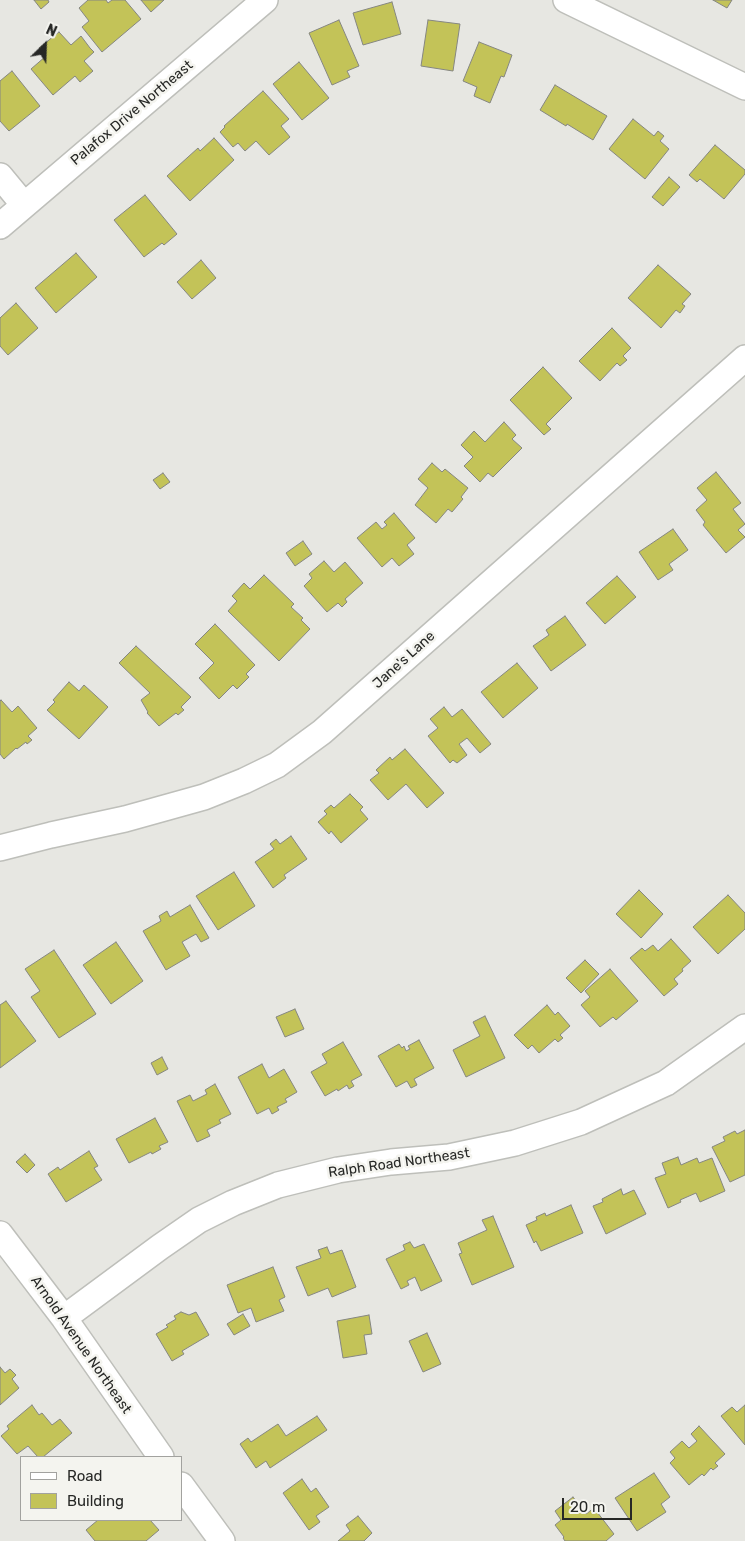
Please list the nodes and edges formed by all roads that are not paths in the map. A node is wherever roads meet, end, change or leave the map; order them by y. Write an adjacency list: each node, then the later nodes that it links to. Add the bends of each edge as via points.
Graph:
1 (265, 0): 5 (street, Palafox Drive Northeast)
2 (566, 0): 3 (street)
3 (745, 86)
4 (0, 176): 5 (street)
5 (24, 205): 6 (street, Palafox Drive Northeast)
6 (0, 226)
7 (745, 358): 8 (street, Jane's Lane, via 322,732 277,765 204,797)
8 (0, 848)
9 (745, 1027): 11 (street, Ralph Road Northeast, via 666,1083 581,1122 515,1143 449,1157 338,1170 278,1185 233,1203 199,1220)
10 (0, 1234): 11 (street, Arnold Avenue Northeast)
11 (64, 1318): 12 (street, Arnold Avenue Northeast)
12 (160, 1456)
13 (182, 1486): 14 (street)
14 (222, 1541)

